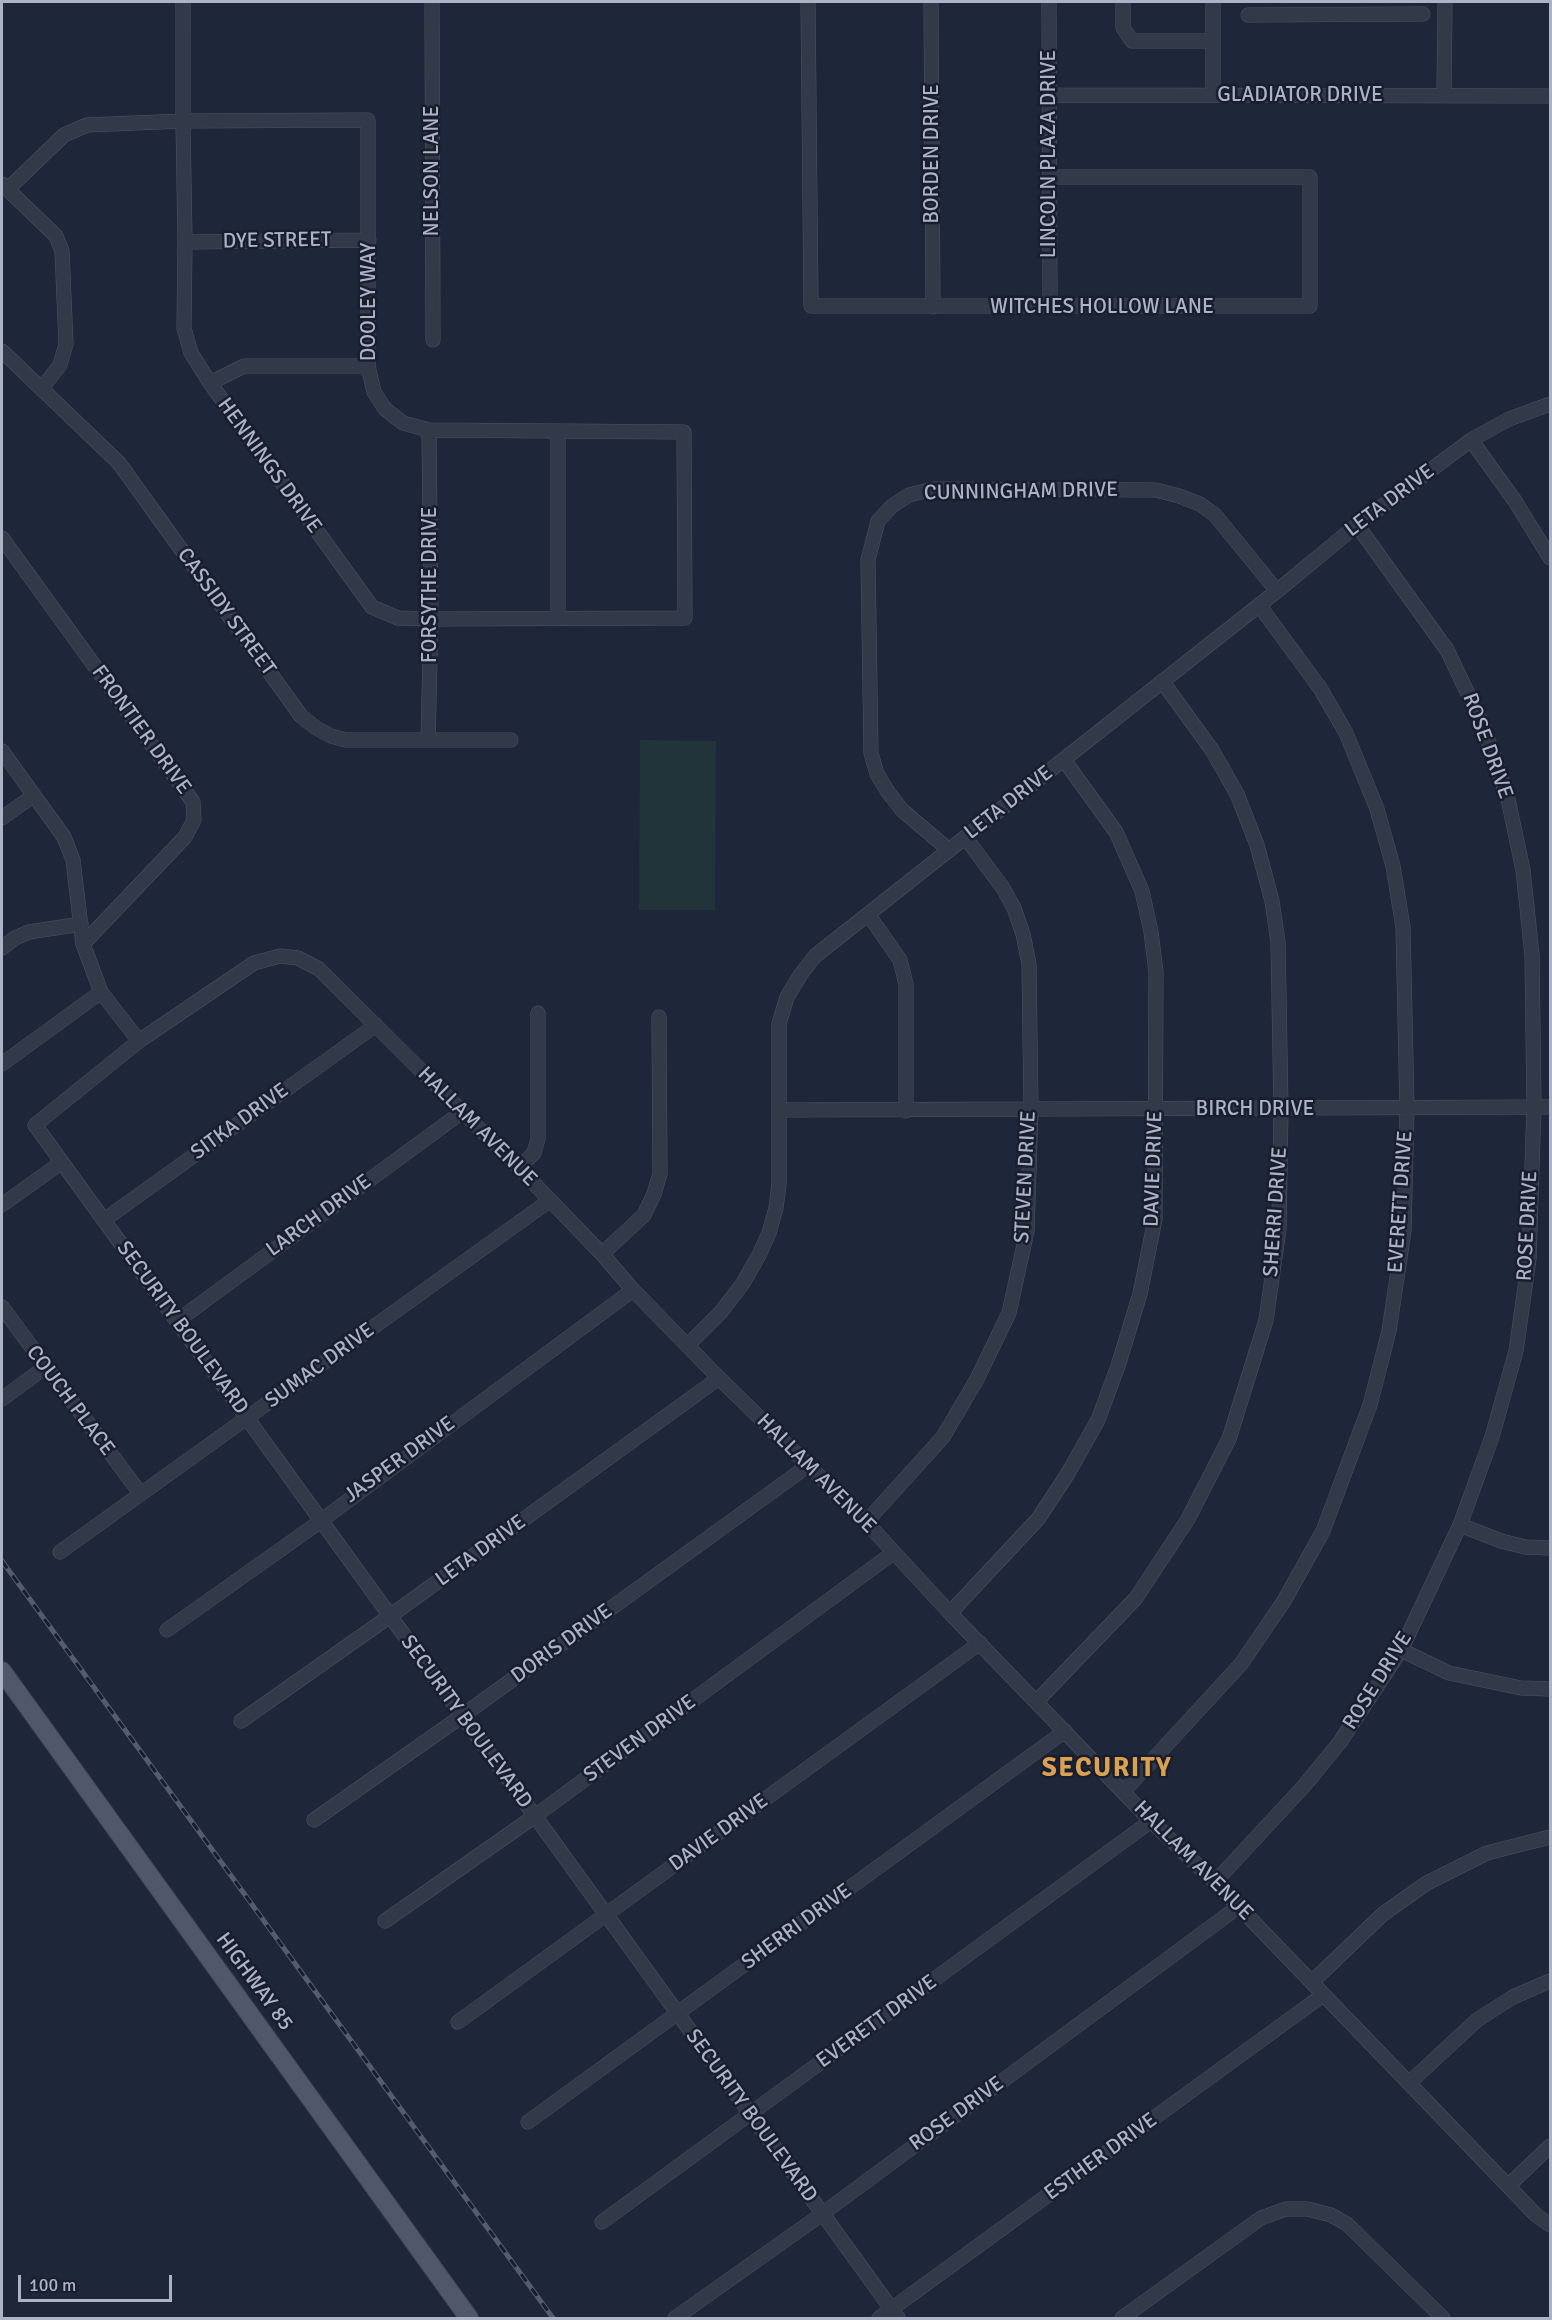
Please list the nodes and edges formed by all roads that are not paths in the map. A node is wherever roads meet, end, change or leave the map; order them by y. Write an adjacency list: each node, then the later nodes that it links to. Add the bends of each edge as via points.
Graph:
1 (183, 2): 17 (street, HENNINGS DRIVE)
2 (432, 2): 24 (street, NELSON LANE)
3 (808, 2): 22 (street, WITCHES HOLLOW LANE, via 811,306)
4 (931, 2): 22 (street, BORDEN DRIVE)
5 (1049, 2): 13 (street, LINCOLN PLAZA DRIVE)
6 (1123, 2): 12 (street, via 1123,28 1132,41)
7 (1213, 2): 12 (street)
8 (1445, 2): 15 (street)
9 (1339, 8): 10 (street); 11 (street)
10 (1423, 14)
11 (1248, 15)
12 (1212, 41): 14 (street)
13 (1049, 95): 14 (street, GLADIATOR DRIVE); 18 (street, LINCOLN PLAZA DRIVE)
14 (1213, 95): 15 (street, GLADIATOR DRIVE)
15 (1444, 95): 16 (street, GLADIATOR DRIVE)
16 (1551, 96)
17 (183, 121): 19 (street, DOOLEY WAY, via 87,125 64,135); 20 (street, DOOLEY WAY, via 368,120); 21 (street, HENNINGS DRIVE)
18 (1050, 177): 23 (street, LINCOLN PLAZA DRIVE); 23 (street, WITCHES HOLLOW LANE, via 1310,177 1310,306)
19 (5, 186): 28 (street, via 56,236 62,251 66,344 60,365)
20 (369, 240): 21 (street, DYE STREET); 26 (street, DOOLEY WAY)
21 (185, 242): 27 (street, HENNINGS DRIVE, via 184,328 191,353)
22 (933, 307): 23 (street, WITCHES HOLLOW LANE)
23 (1050, 307)
24 (433, 340)
25 (2, 351): 28 (street, CASSIDY STREET)
26 (368, 366): 27 (street, via 244,366); 30 (street, DOOLEY WAY, via 374,392 385,409 403,423)
27 (210, 383): 40 (street, HENNINGS DRIVE, via 372,608 398,618)
28 (42, 388): 42 (street, CASSIDY STREET, via 119,463 301,716 316,728 346,740)
29 (1551, 404): 32 (street, LETA DRIVE, via 1509,419)
30 (429, 430): 31 (street, DOOLEY WAY); 40 (street, FORSYTHE DRIVE)
31 (558, 432): 38 (street); 39 (street, DOOLEY WAY, via 684,432)
32 (1471, 440): 33 (street, LETA DRIVE); 35 (street)
33 (1357, 525): 36 (street, LETA DRIVE); 61 (street, ROSE DRIVE, via 1447,650 1483,724 1508,799 1523,870 1532,955)
34 (2, 538): 52 (street, FRONTIER DRIVE, via 193,802 195,820 185,837)
35 (1551, 558)
36 (1277, 591): 37 (street, LETA DRIVE); 49 (street, CUNNINGHAM DRIVE, via 1215,515 1200,504 1155,490 933,489 909,495 892,506 878,521 868,560 872,753 877,774 902,810)
37 (1259, 605): 41 (street, LETA DRIVE); 60 (street, EVERETT DRIVE, via 1320,688 1341,724 1377,809 1393,866 1403,927)
38 (558, 618): 39 (street, HENNINGS DRIVE); 40 (street, HENNINGS DRIVE)
39 (685, 618)
40 (431, 619): 42 (street, FORSYTHE DRIVE)
41 (1162, 681): 45 (street, LETA DRIVE); 65 (street, SHERRI DRIVE, via 1212,750 1237,794 1257,846 1278,942)
42 (428, 739): 43 (street, CASSIDY STREET)
43 (511, 740)
44 (2, 751): 46 (street)
45 (1064, 760): 48 (street, LETA DRIVE); 64 (street, DAVIE DRIVE, via 1116,832 1142,891 1156,972)
46 (33, 796): 47 (street); 51 (street, via 64,837 74,860)
47 (2, 818)
48 (965, 837): 49 (street, LETA DRIVE); 63 (street, STEVEN DRIVE, via 1003,888 1023,934 1029,964)
49 (949, 850): 50 (street, LETA DRIVE)
50 (868, 914): 66 (street, LETA DRIVE, via 815,956 787,997 779,1024); 67 (street, via 900,960 906,984)
51 (81, 924): 52 (street); 53 (street, via 29,932)
52 (83, 944): 54 (street)
53 (2, 948)
54 (101, 992): 58 (street); 59 (street)
55 (538, 1013): 71 (street, via 538,1139 534,1153)
56 (659, 1017): 75 (street, via 660,1174 644,1215)
57 (376, 1025): 58 (street, HALLAM AVENUE, via 319,969 298,958 280,956 254,963); 68 (street, HALLAM AVENUE); 74 (street, SITKA DRIVE)
58 (139, 1041): 69 (street, HALLAM AVENUE)
59 (2, 1064)
60 (1407, 1107): 61 (street, BIRCH DRIVE); 65 (street, BIRCH DRIVE); 103 (street, EVERETT DRIVE, via 1404,1231 1389,1331 1370,1405 1323,1531 1284,1601 1241,1664)
61 (1534, 1107): 62 (street, BIRCH DRIVE); 88 (street, ROSE DRIVE, via 1529,1259 1516,1351 1492,1437)
62 (1551, 1107)
63 (1031, 1109): 64 (street, BIRCH DRIVE); 67 (street, BIRCH DRIVE); 87 (street, STEVEN DRIVE, via 1027,1231 1009,1313 978,1379 943,1437)
64 (1156, 1109): 65 (street, BIRCH DRIVE); 92 (street, DAVIE DRIVE, via 1155,1219 1140,1294 1098,1420 1038,1519)
65 (1281, 1109): 99 (street, SHERRI DRIVE, via 1279,1229 1266,1320 1228,1439 1188,1519 1136,1598)
66 (780, 1110): 67 (street, BIRCH DRIVE); 79 (street, LETA DRIVE, via 779,1184 769,1233 742,1283 721,1312)
67 (906, 1111)
68 (462, 1112): 71 (street, HALLAM AVENUE); 78 (street, LARCH DRIVE)
69 (35, 1125): 70 (street, SECURITY BOULEVARD)
70 (62, 1162): 73 (street); 74 (street, SECURITY BOULEVARD)
71 (519, 1168): 72 (street, HALLAM AVENUE)
72 (549, 1201): 75 (street, HALLAM AVENUE); 83 (street, SUMAC DRIVE)
73 (2, 1205)
74 (104, 1220): 78 (street, SECURITY BOULEVARD)
75 (602, 1254): 76 (street, HALLAM AVENUE)
76 (633, 1290): 79 (street, HALLAM AVENUE); 86 (street, JASPER DRIVE)
77 (2, 1307): 80 (street, COUCH PLACE)
78 (177, 1321): 83 (street, SECURITY BOULEVARD)
79 (688, 1345): 81 (street, HALLAM AVENUE)
80 (44, 1368): 82 (street); 85 (street, COUCH PLACE)
81 (719, 1378): 84 (street, HALLAM AVENUE); 93 (street, LETA DRIVE)
82 (2, 1399)
83 (247, 1419): 85 (street, SUMAC DRIVE); 86 (street, SECURITY BOULEVARD)
84 (809, 1465): 87 (street, HALLAM AVENUE); 100 (street, DORIS DRIVE)
85 (140, 1493): 90 (street, SUMAC DRIVE)
86 (320, 1519): 93 (street, SECURITY BOULEVARD); 94 (street, JASPER DRIVE)
87 (866, 1521): 91 (street, HALLAM AVENUE)
88 (1461, 1525): 89 (street, via 1501,1541); 96 (street, ROSE DRIVE)
89 (1551, 1548)
90 (60, 1552)
91 (893, 1552): 92 (street, HALLAM AVENUE); 104 (street, STEVEN DRIVE)
92 (950, 1613): 95 (street, HALLAM AVENUE)
93 (390, 1616): 100 (street, SECURITY BOULEVARD); 101 (street, LETA DRIVE)
94 (167, 1630)
95 (980, 1643): 99 (street, HALLAM AVENUE); 110 (street, DAVIE DRIVE)
96 (1401, 1650): 98 (street, via 1449,1673 1521,1688); 108 (street, ROSE DRIVE, via 1340,1742)
97 (2, 1671): 126 (main road, HIGHWAY 85)
98 (1551, 1689)
99 (1037, 1701): 102 (street, HALLAM AVENUE)
100 (462, 1716): 104 (street, SECURITY BOULEVARD); 105 (street, DORIS DRIVE)
101 (241, 1721)
102 (1065, 1731): 103 (street, HALLAM AVENUE); 115 (street, SHERRI DRIVE)
103 (1124, 1791): 106 (street, HALLAM AVENUE)
104 (535, 1816): 110 (street, SECURITY BOULEVARD); 111 (street, STEVEN DRIVE)
105 (314, 1820)
106 (1151, 1821): 108 (street, HALLAM AVENUE); 118 (street, EVERETT DRIVE)
107 (1551, 1837): 113 (street, via 1487,1853 1426,1883 1383,1914)
108 (1215, 1882): 109 (street, HALLAM AVENUE)
109 (1238, 1907): 113 (street, HALLAM AVENUE); 122 (street, ROSE DRIVE)
110 (606, 1915): 115 (street, SECURITY BOULEVARD); 116 (street, DAVIE DRIVE)
111 (385, 1922)
112 (1551, 1981): 117 (street, via 1513,1997 1477,2020)
113 (1312, 1982): 114 (street, HALLAM AVENUE)
114 (1323, 1995): 117 (street, HALLAM AVENUE); 125 (street, ESTHER DRIVE)
115 (678, 2014): 118 (street, SECURITY BOULEVARD); 119 (street, SHERRI DRIVE)
116 (458, 2022)
117 (1409, 2083): 121 (street, HALLAM AVENUE)
118 (750, 2114): 122 (street, SECURITY BOULEVARD); 123 (street, EVERETT DRIVE)
119 (528, 2122)
120 (1551, 2146): 121 (street)
121 (1508, 2186): 124 (street, HALLAM AVENUE)
122 (822, 2214): 125 (street, SECURITY BOULEVARD); 127 (street, ROSE DRIVE)
123 (603, 2222)
124 (1551, 2225)
125 (894, 2314): 128 (street, ESTHER DRIVE)
126 (469, 2319)
127 (675, 2319)
128 (879, 2319)
129 (1122, 2319): 130 (street, via 1261,2218 1286,2209 1308,2209 1347,2224)
130 (1443, 2319)

